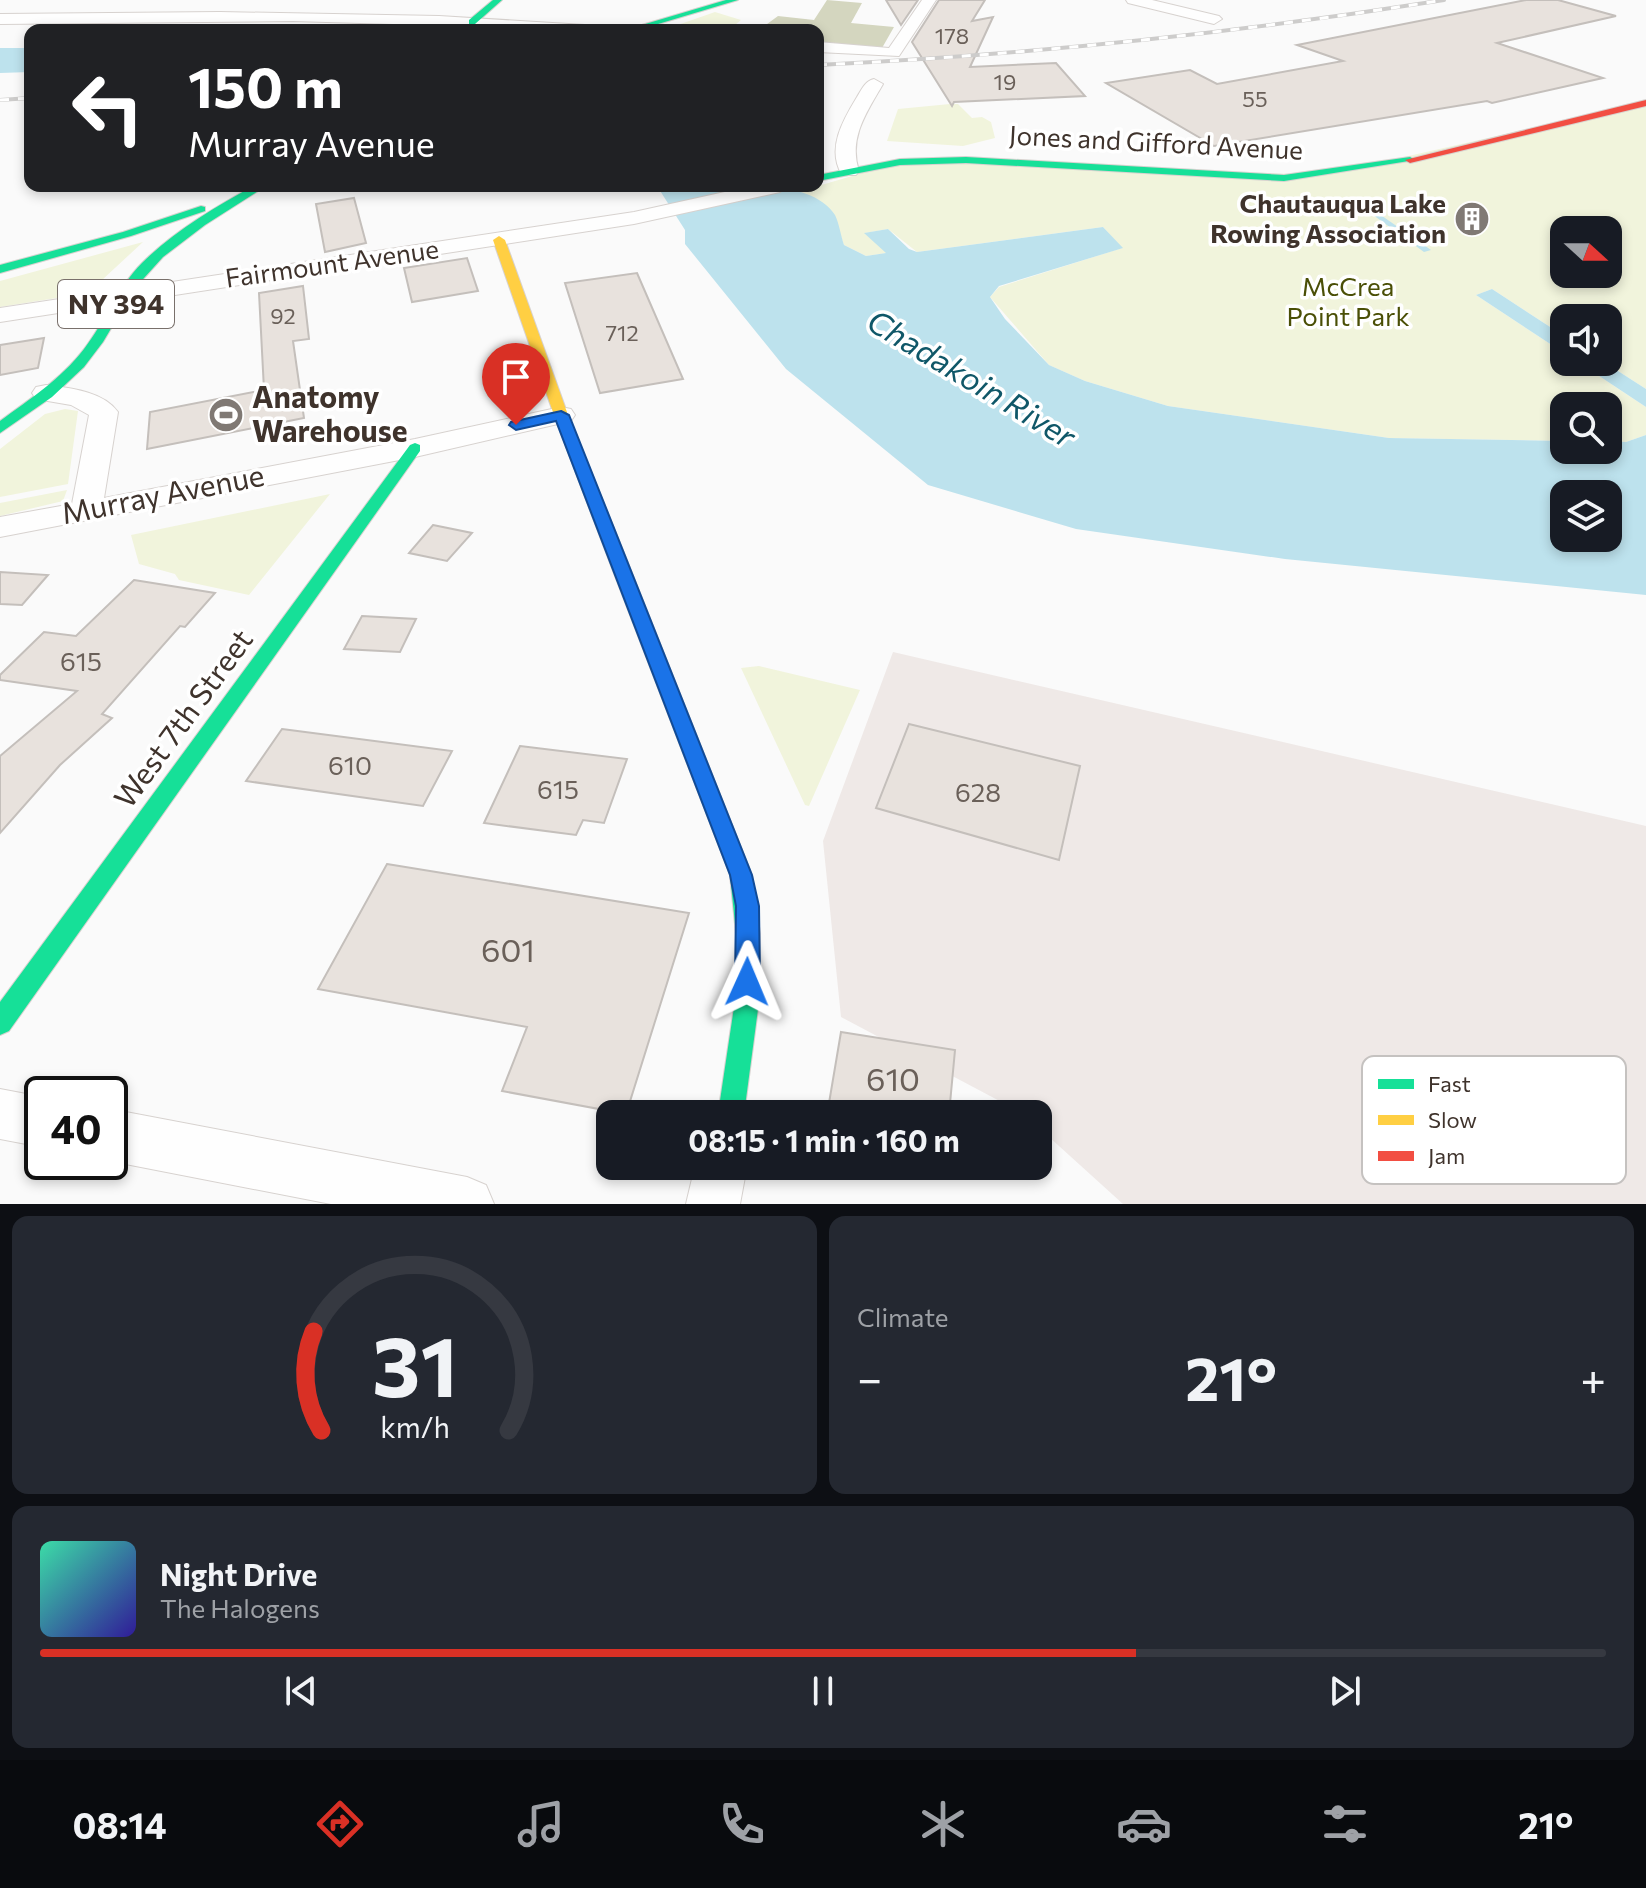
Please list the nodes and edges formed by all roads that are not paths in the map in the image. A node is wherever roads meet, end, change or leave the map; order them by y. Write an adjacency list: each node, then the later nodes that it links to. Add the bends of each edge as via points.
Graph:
1 (498, 0): 8 (street)
2 (734, 0): 10 (street)
3 (1133, 0): 7 (street)
4 (909, 1): 5 (street)
5 (928, 1): 11 (street, via 893,53)
6 (0, 19): 8 (street)
7 (1214, 19)
8 (472, 22): 9 (street)
9 (500, 24)
10 (650, 24)
11 (824, 47)
12 (874, 84): 14 (street, via 845,142)
13 (1646, 103): 14 (street, Jones and Gifford Avenue, via 1428,156 1325,175 1284,178 966,160 900,162)
14 (849, 171): 15 (street)
15 (824, 177)
16 (245, 192): 19 (street, NY 394)
17 (249, 192): 23 (street, NY 394, via 188,231)
18 (753, 192): 20 (street, Fairmount Avenue)
19 (143, 228): 21 (street, NY 394); 22 (street, via 124,241)
20 (499, 240): 23 (street, Fairmount Avenue); 26 (street)
21 (0, 269)
22 (0, 277)
23 (120, 296): 24 (street, Fairmount Avenue); 25 (street, NY 394, via 90,351)
24 (0, 315)
25 (46, 393): 27 (street, NY 394); 29 (street, via 78,398 104,412)
26 (561, 415): 28 (street, Murray Avenue); 32 (street, via 741,875 748,960)
27 (0, 428)
28 (415, 448): 29 (street, Murray Avenue); 31 (street, West 7th Street)
29 (87, 508): 30 (street, Murray Avenue)
30 (0, 527)
31 (0, 1023)
32 (733, 1100)
33 (0, 1114): 34 (street)
34 (24, 1119)
35 (128, 1138): 37 (street)
36 (718, 1180): 38 (street)
37 (467, 1204)
38 (713, 1204)

